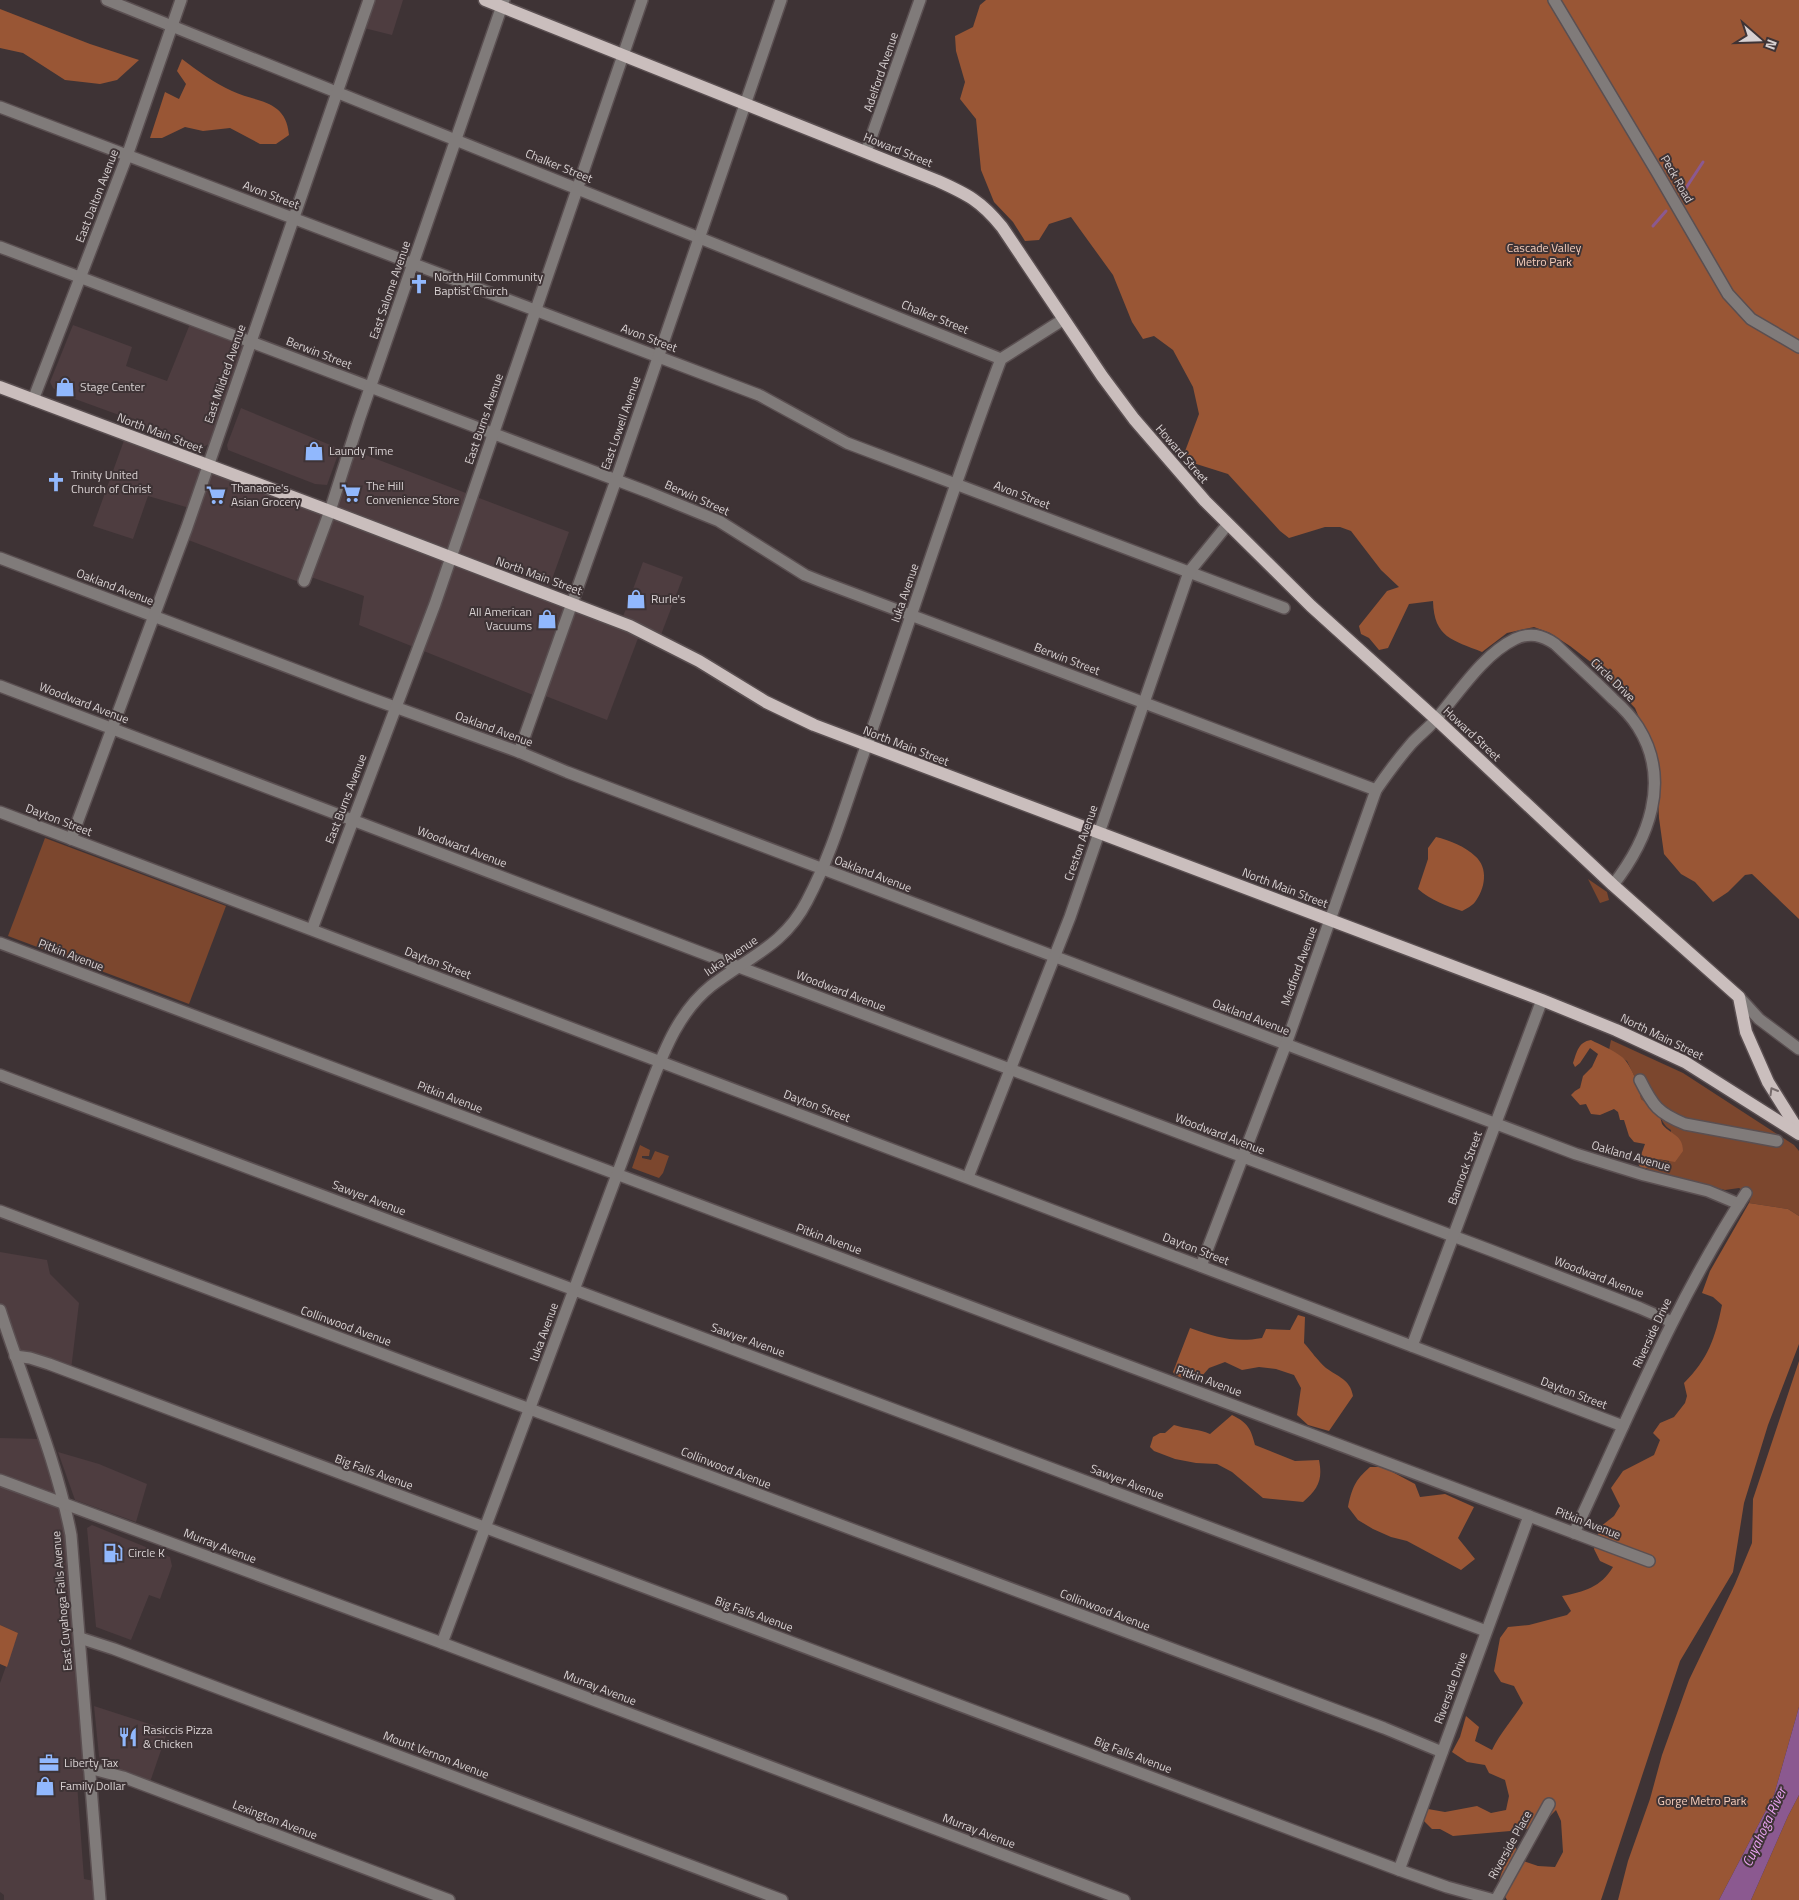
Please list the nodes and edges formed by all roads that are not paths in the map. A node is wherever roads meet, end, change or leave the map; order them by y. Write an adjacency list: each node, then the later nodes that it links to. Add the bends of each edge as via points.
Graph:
1 (108, 0): 10 (street, Chalker Street)
2 (181, 0): 10 (street, East Dalton Avenue)
3 (369, 0): 12 (street, East Mildred Avenue)
4 (485, 0): 9 (main road, Howard Street)
5 (642, 0): 11 (street, East Burns Avenue)
6 (781, 0): 13 (street, East Lowell Avenue)
7 (920, 0): 16 (street, Adelford Avenue)
8 (1554, 0): 27 (street, Peck Road, via 1728,294 1751,319)
9 (503, 3): 11 (main road, Howard Street); 15 (street, East Salome Avenue)
10 (173, 25): 12 (street, Chalker Street); 17 (street, East Dalton Avenue)
11 (624, 55): 13 (main road, Howard Street); 18 (street, East Burns Avenue)
12 (336, 93): 15 (street, Chalker Street); 19 (street, East Mildred Avenue)
13 (746, 103): 16 (main road, Howard Street); 20 (street, East Lowell Avenue)
14 (0, 107): 17 (street, Avon Street)
15 (457, 141): 18 (street, Chalker Street); 22 (street, East Salome Avenue)
16 (866, 152): 25 (main road, Howard Street, via 966,193 985,207)
17 (127, 156): 19 (street, Avon Street); 23 (street, East Dalton Avenue)
18 (578, 188): 20 (street, Chalker Street); 24 (street, East Burns Avenue)
19 (293, 219): 22 (street, Avon Street); 26 (street, East Mildred Avenue)
20 (700, 236): 28 (street, East Lowell Avenue); 29 (street, Chalker Street)
21 (0, 247): 23 (street, Berwin Street)
22 (414, 264): 24 (street, Avon Street); 31 (street, East Salome Avenue)
23 (81, 278): 26 (street, Berwin Street); 32 (street, East Dalton Avenue)
24 (536, 310): 28 (street, Avon Street); 33 (street, East Burns Avenue)
25 (1064, 319): 29 (street); 38 (main road, Howard Street, via 1134,419)
26 (250, 342): 31 (street, Berwin Street); 34 (street, East Mildred Avenue)
27 (1799, 347)
28 (658, 356): 35 (street, East Lowell Avenue); 36 (street, Avon Street, via 759,395 847,443)
29 (1001, 359): 36 (street, Iuka Avenue)
30 (0, 387): 32 (main road, North Main Street)
31 (371, 388): 33 (street, Berwin Street); 37 (street, East Salome Avenue)
32 (34, 400): 34 (main road, North Main Street)
33 (493, 434): 35 (street, Berwin Street); 39 (street, East Burns Avenue)
34 (207, 466): 37 (main road, North Main Street); 46 (street, East Mildred Avenue)
35 (616, 480): 43 (street, East Lowell Avenue); 45 (street, Berwin Street, via 719,521 805,575)
36 (957, 484): 41 (street, Avon Street); 45 (street, Iuka Avenue)
37 (330, 510): 39 (main road, North Main Street); 42 (street, East Salome Avenue)
38 (1228, 524): 41 (street, Creston Avenue); 50 (main road, Howard Street, via 1311,606)
39 (450, 557): 43 (main road, North Main Street); 49 (street, East Burns Avenue)
40 (0, 558): 46 (street, Oakland Avenue)
41 (1189, 572): 44 (street, Avon Street); 48 (street, Creston Avenue)
42 (304, 581)
43 (573, 603): 52 (main road, North Main Street, via 652,636 793,716); 53 (street, East Lowell Avenue)
44 (1284, 608)
45 (912, 615): 48 (street, Berwin Street); 52 (street, Iuka Avenue)
46 (155, 617): 49 (street, Oakland Avenue); 51 (street, East Mildred Avenue)
47 (0, 686): 51 (street, Woodward Avenue)
48 (1143, 703): 54 (street, Berwin Street); 57 (street, Creston Avenue)
49 (396, 707): 53 (street, Oakland Avenue); 56 (street, East Burns Avenue)
50 (1436, 719): 54 (street, Medford Avenue, via 1396,761); 60 (main road, Howard Street); 60 (street, Circle Drive, via 1496,652 1525,636 1541,636 1550,640 1597,683 1638,727 1648,750 1654,777 1650,816 1640,845)
51 (112, 728): 56 (street, Woodward Avenue); 58 (street, East Mildred Avenue)
52 (866, 745): 57 (main road, North Main Street); 59 (street, Iuka Avenue)
53 (519, 752): 59 (street, Oakland Avenue)
54 (1376, 790): 61 (street, Medford Avenue)
55 (0, 812): 58 (street, Dayton Street)
56 (353, 820): 62 (street, East Burns Avenue); 65 (street, Woodward Avenue)
57 (1098, 833): 61 (main road, North Main Street); 64 (street, Creston Avenue)
58 (71, 839): 62 (street, Dayton Street)
59 (822, 869): 64 (street, Oakland Avenue); 65 (street, Iuka Avenue, via 808,900 790,926 766,950)
60 (1613, 885): 66 (main road, Howard Street)
61 (1331, 920): 67 (main road, North Main Street); 68 (street, Medford Avenue)
62 (312, 929): 70 (street, Dayton Street)
63 (0, 943): 78 (street, Pitkin Avenue)
64 (1054, 957): 68 (street, Oakland Avenue); 71 (street, Creston Avenue)
65 (739, 967): 70 (street, Iuka Avenue, via 711,986 693,1004 678,1024); 71 (street, Woodward Avenue)
66 (1739, 997): 69 (street, Howard Street, via 1759,1019); 75 (main road, one-way to 66, via 1768,1082 1746,1032)
67 (1542, 1000): 74 (street, Bannock Street); 75 (main road, North Main Street, via 1685,1062)
68 (1286, 1044): 74 (street, Oakland Avenue); 77 (street, Medford Avenue)
69 (1799, 1049)
70 (660, 1062): 78 (street, Iuka Avenue); 79 (street, Dayton Street)
71 (1011, 1070): 77 (street, Woodward Avenue); 79 (street, Creston Avenue)
72 (0, 1075): 85 (street, Sawyer Avenue)
73 (1640, 1080): 76 (street, via 1658,1110 1671,1119)
74 (1496, 1124): 81 (street, Oakland Avenue, via 1605,1164 1708,1191); 83 (street, Bannock Street)
75 (1799, 1133)
76 (1777, 1141)
77 (1244, 1158): 83 (street, Woodward Avenue); 84 (street, Medford Avenue)
78 (618, 1174): 85 (street, Iuka Avenue); 94 (street, Pitkin Avenue)
79 (968, 1178): 84 (street, Dayton Street)
80 (1746, 1193): 81 (street, Riverside Drive)
81 (1739, 1204): 87 (street, Riverside Drive, via 1699,1269)
82 (0, 1211): 90 (street, Collinwood Avenue)
83 (1454, 1237): 87 (street, Woodward Avenue); 88 (street, Bannock Street)
84 (1201, 1266): 88 (street, Dayton Street)
85 (574, 1290): 90 (street, Iuka Avenue); 98 (street, Sawyer Avenue)
86 (0, 1310): 89 (street, East Cuyahoga Falls Avenue)
87 (1672, 1322): 91 (street, Riverside Drive)
88 (1412, 1346): 91 (street, Dayton Street)
89 (15, 1356): 93 (street, East Cuyahoga Falls Avenue); 95 (street, Big Falls Avenue, via 49,1364)
90 (530, 1409): 95 (street, Iuka Avenue); 101 (street, Collinwood Avenue)
91 (1623, 1426): 96 (street, Riverside Drive)
92 (0, 1480): 93 (street, Murray Avenue)
93 (64, 1503): 99 (street, East Cuyahoga Falls Avenue, via 71,1535); 100 (street, Murray Avenue)
94 (1529, 1516): 96 (street, Pitkin Avenue); 98 (street, Riverside Drive)
95 (486, 1528): 100 (street, Iuka Avenue); 104 (street, Big Falls Avenue)
96 (1574, 1533): 97 (street, Pitkin Avenue)
97 (1649, 1561)
98 (1486, 1631): 101 (street, Riverside Drive)
99 (80, 1638): 102 (street, East Cuyahoga Falls Avenue); 108 (street, Mount Vernon Avenue)
100 (442, 1643): 109 (street, Murray Avenue)
101 (1442, 1752): 104 (street, Riverside Drive)
102 (90, 1768): 106 (street, East Cuyahoga Falls Avenue); 107 (street, Lexington Avenue, via 130,1780)
103 (1549, 1804): 105 (street, Riverside Place)
104 (1399, 1870): 105 (street, Big Falls Avenue)
105 (1489, 1899)
106 (100, 1900)
107 (449, 1900)
108 (782, 1900)
109 (1124, 1900)

